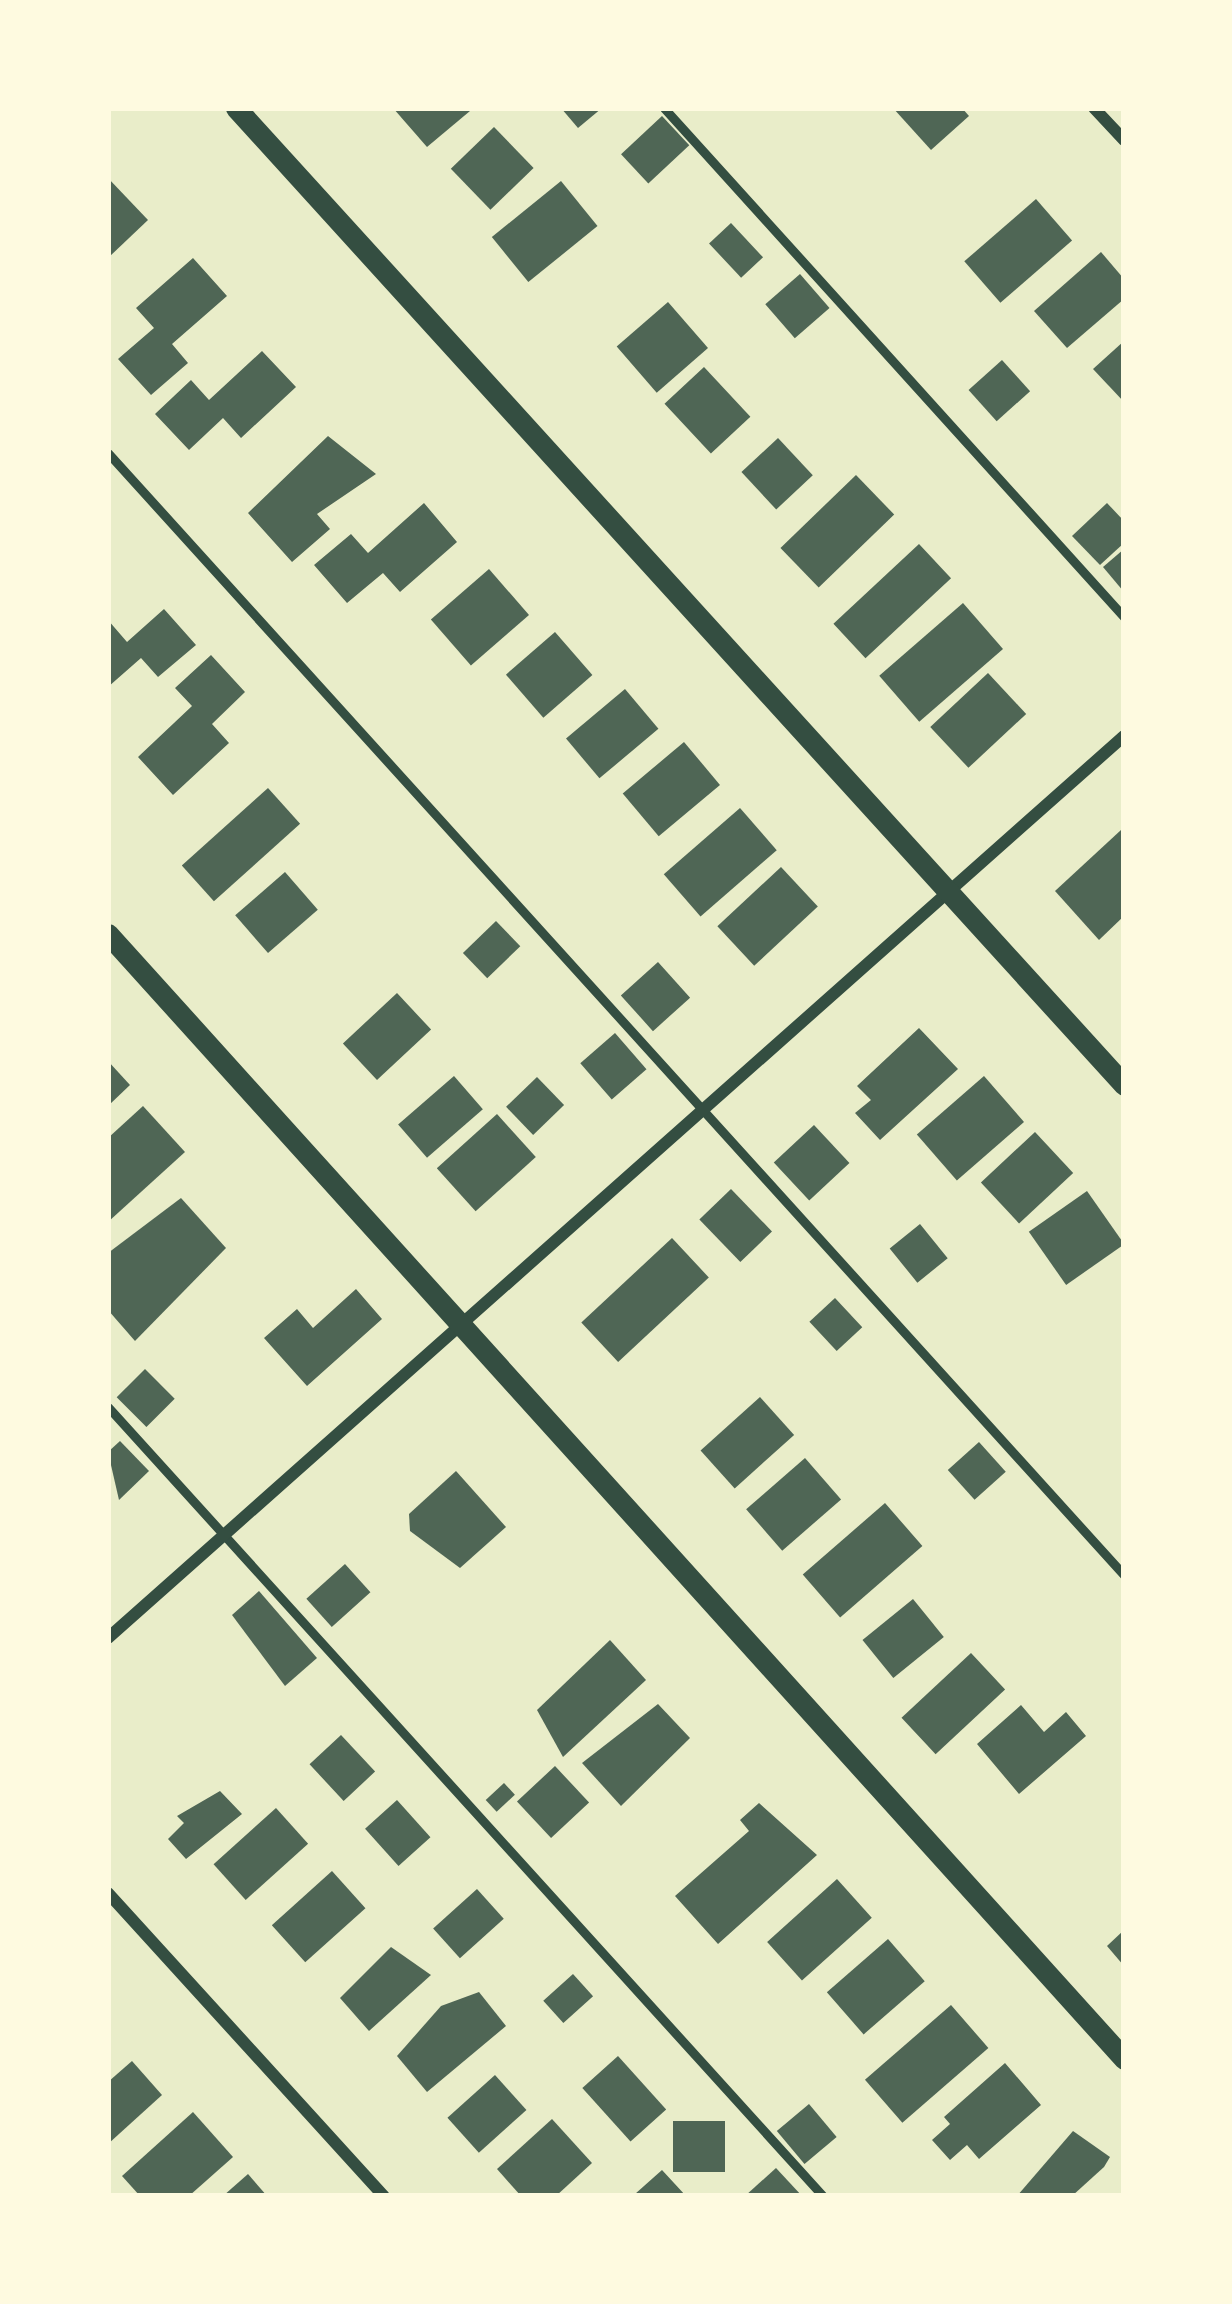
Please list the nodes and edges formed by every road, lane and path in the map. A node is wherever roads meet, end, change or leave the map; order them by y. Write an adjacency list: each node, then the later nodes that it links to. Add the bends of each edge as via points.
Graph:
1 (236, 108): 8 (street)
2 (664, 108): 6 (lane)
3 (1094, 108): 4 (street)
4 (1124, 140)
5 (108, 453): 11 (lane)
6 (1124, 617)
7 (1124, 736): 8 (street)
8 (948, 892): 10 (street); 11 (street)
9 (108, 934): 12 (street)
10 (1124, 1085)
11 (703, 1109): 12 (street); 15 (lane)
12 (460, 1326): 14 (street); 18 (street)
13 (108, 1407): 14 (lane)
14 (225, 1537): 16 (street); 20 (lane)
15 (1124, 1575)
16 (108, 1638)
17 (108, 1893): 19 (street)
18 (1124, 2060)
19 (384, 2196)
20 (823, 2196)

